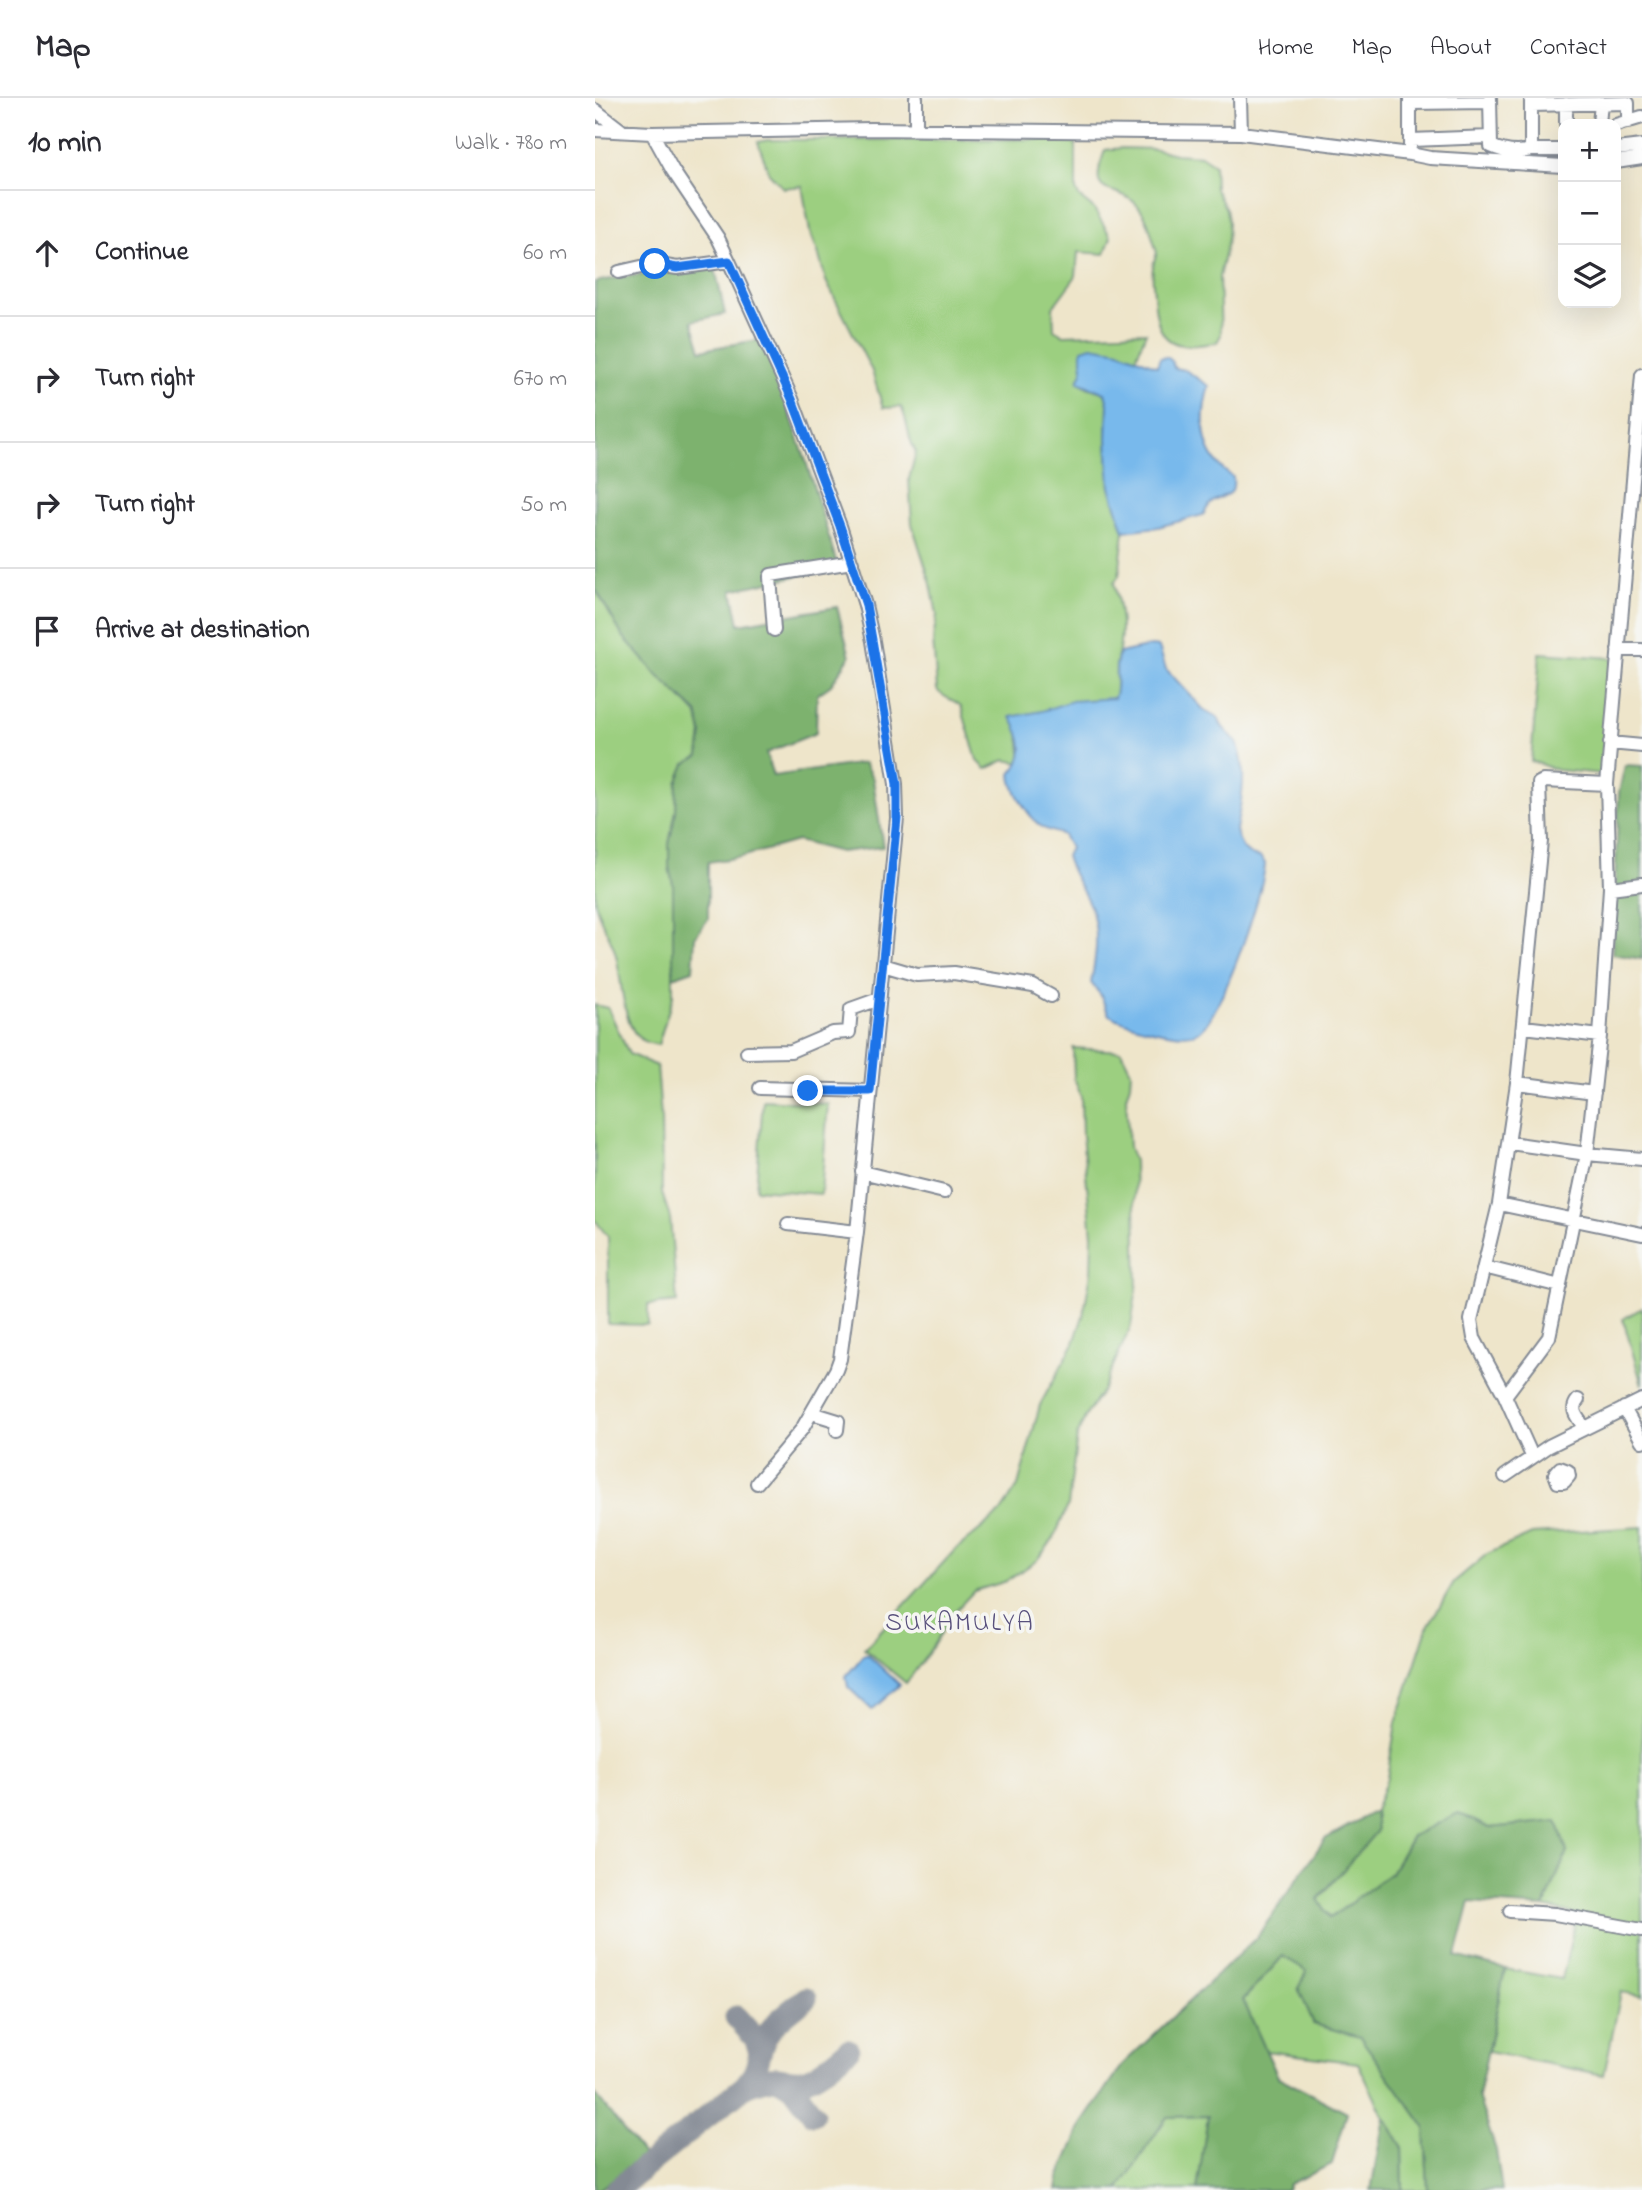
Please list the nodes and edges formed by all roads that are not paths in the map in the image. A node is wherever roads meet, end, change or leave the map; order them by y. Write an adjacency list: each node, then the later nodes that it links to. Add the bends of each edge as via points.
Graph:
1 (916, 98): 14 (street)
2 (1240, 98): 18 (street)
3 (1490, 100): 5 (street); 19 (street)
4 (1628, 100): 7 (street); 13 (street)
5 (1410, 101): 21 (street)
6 (1531, 101): 8 (street); 23 (street)
7 (1601, 103): 8 (street); 12 (street)
8 (1566, 104): 11 (street)
9 (595, 110): 16 (street)
10 (1642, 117): 13 (street)
11 (1566, 119)
12 (1599, 119)
13 (1622, 123)
14 (916, 129): 17 (street); 18 (street)
15 (595, 130): 16 (street)
16 (621, 130): 17 (street)
17 (652, 133): 28 (street)
18 (1241, 133): 21 (street)
19 (1490, 137): 21 (street); 23 (street, via 1491,146 1502,151)
20 (1642, 146): 22 (street)
21 (1410, 147): 27 (street, via 1430,158)
22 (1621, 148)
23 (1531, 150): 24 (street)
24 (1558, 150)
25 (1642, 158): 26 (street)
26 (1621, 161)
27 (1558, 166)
28 (729, 261): 29 (street, via 677,268 655,264); 31 (street, via 792,399)
29 (619, 272)
30 (1642, 374): 33 (street)
31 (852, 562): 32 (street, via 771,575); 40 (street, via 866,605 897,784)
32 (774, 630)
33 (1618, 650): 34 (street); 35 (street)
34 (1642, 650)
35 (1610, 743): 36 (street); 37 (street)
36 (1642, 746)
37 (1607, 785): 39 (street); 43 (street, via 1539,783 1541,841)
38 (1642, 884): 39 (street)
39 (1610, 888): 44 (street)
40 (883, 965): 41 (street, via 917,975 954,973 1033,986); 42 (street)
41 (1051, 996)
42 (879, 999): 45 (street, via 851,1009 849,1032 833,1033 791,1051); 48 (street)
43 (1524, 1027): 44 (street); 46 (street)
44 (1600, 1036): 49 (street)
45 (747, 1052)
46 (1517, 1083): 49 (street); 50 (street)
47 (760, 1088): 48 (street)
48 (870, 1091): 53 (street)
49 (1594, 1093): 51 (street)
50 (1510, 1143): 51 (street); 55 (street)
51 (1587, 1154): 52 (street); 56 (street)
52 (1642, 1159)
53 (862, 1172): 54 (street); 58 (street)
54 (944, 1192)
55 (1499, 1204): 56 (street); 60 (street)
56 (1574, 1220): 59 (street); 61 (street)
57 (789, 1224): 58 (street)
58 (857, 1232): 66 (street, via 840,1359)
59 (1642, 1234)
60 (1484, 1267): 61 (street); 62 (street, via 1471,1330)
61 (1560, 1286): 62 (street, via 1545,1344)
62 (1505, 1396): 71 (street)
63 (1578, 1400): 67 (street, via 1574,1410)
64 (1642, 1400): 65 (street)
65 (1624, 1408): 67 (street); 69 (street)
66 (812, 1413): 68 (street, via 838,1421); 74 (street)
67 (1584, 1427): 70 (street)
68 (838, 1430)
69 (1642, 1441)
70 (1549, 1446): 71 (street); 72 (street)
71 (1532, 1456): 73 (street)
72 (1560, 1468)
73 (1505, 1476)
74 (757, 1483)
75 (1510, 1911): 76 (street)
76 (1642, 1930)

